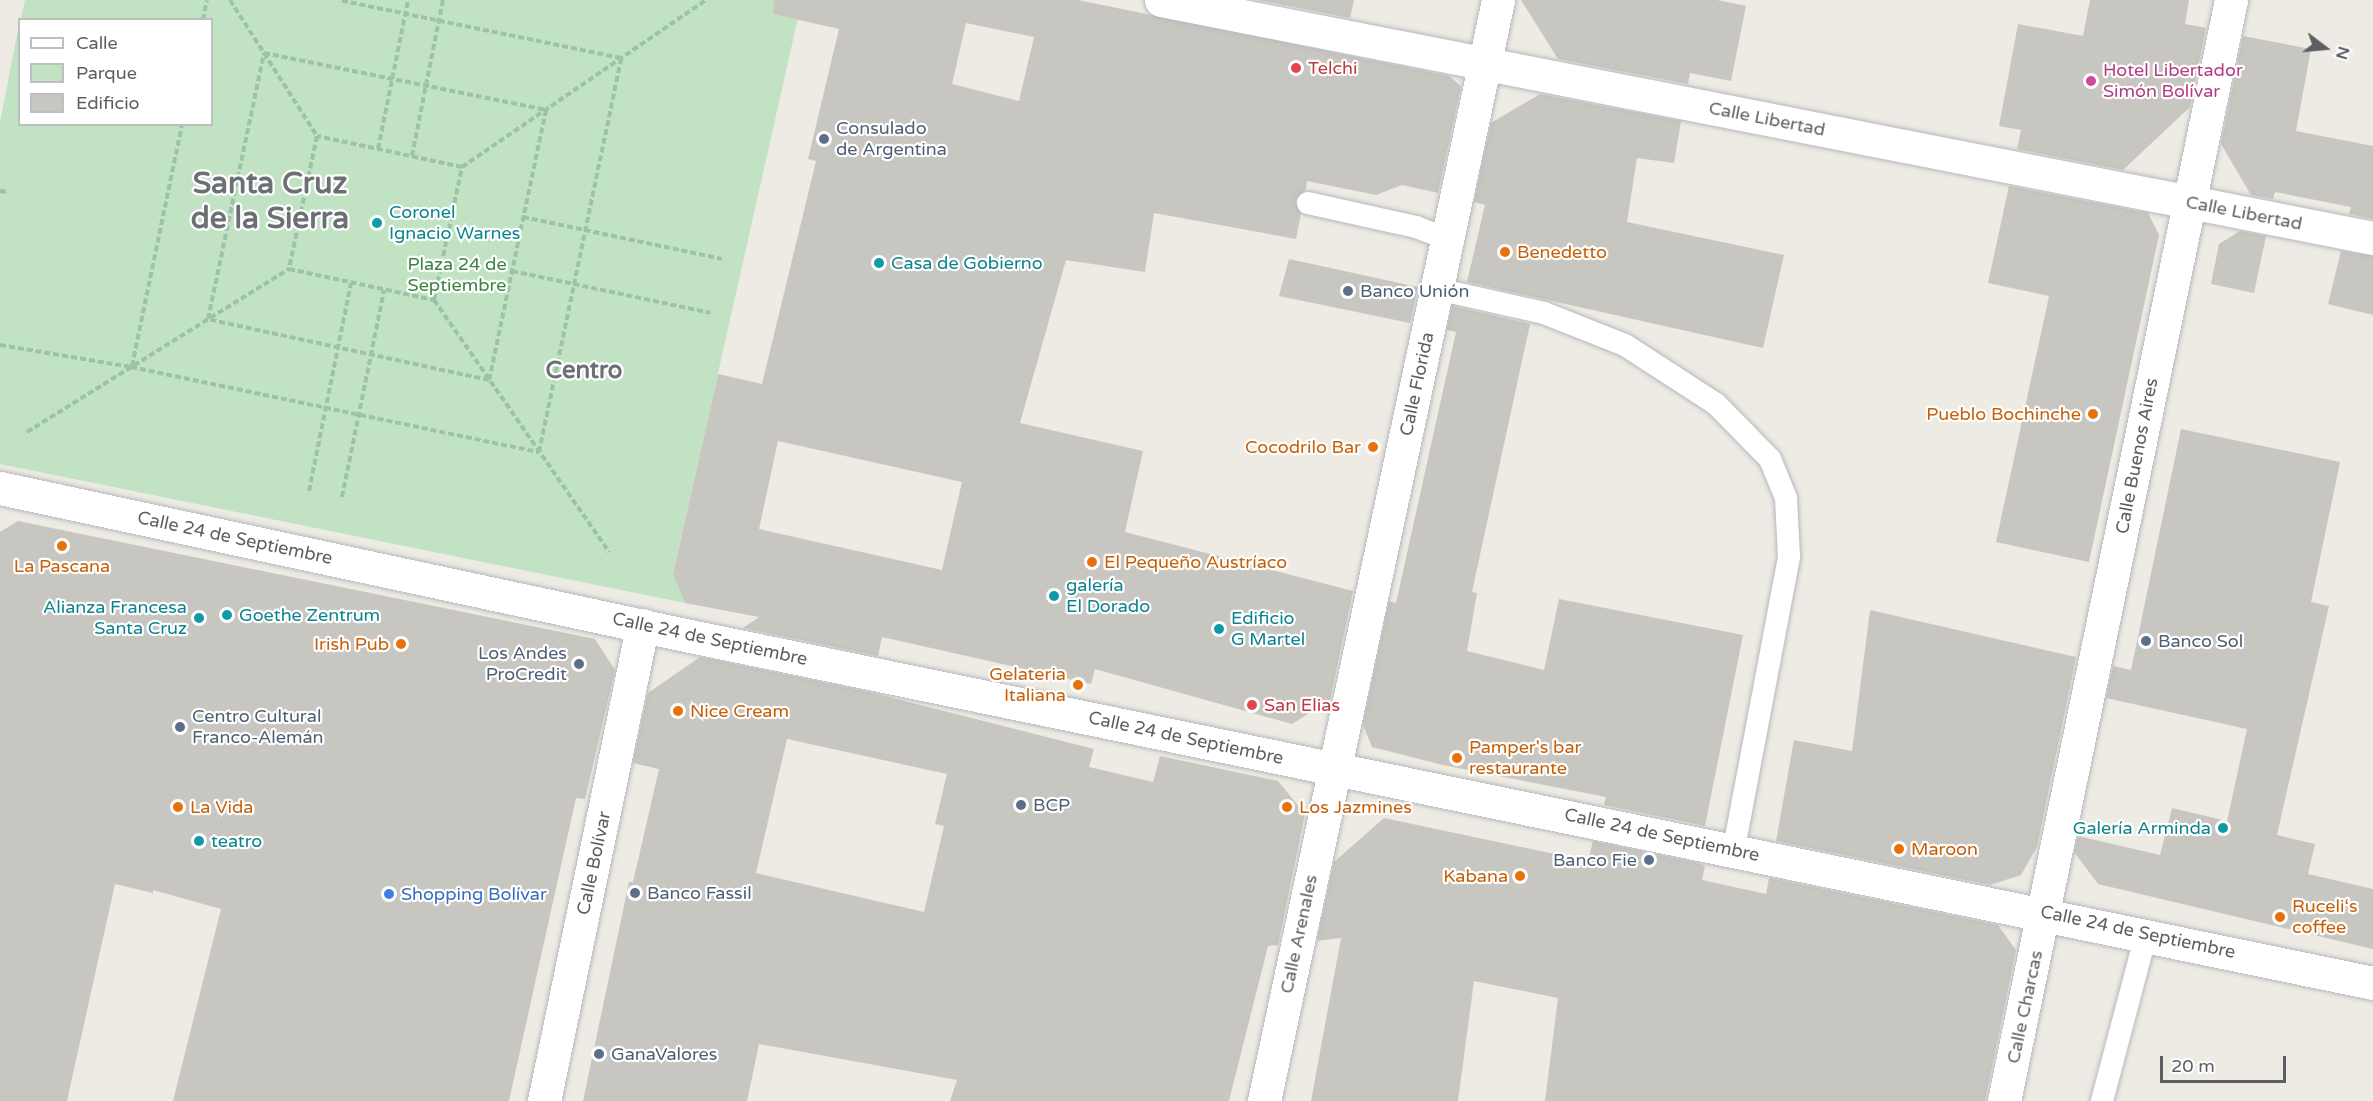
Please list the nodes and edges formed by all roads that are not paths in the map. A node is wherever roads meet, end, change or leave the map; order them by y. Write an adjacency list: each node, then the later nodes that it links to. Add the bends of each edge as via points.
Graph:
1 (1161, 0): 4 (street, Calle Libertad)
2 (1498, 0): 4 (street, Calle Florida)
3 (2231, 0): 5 (street, Calle Buenos Aires)
4 (1484, 64): 5 (street, Calle Libertad); 8 (street, Calle Florida)
5 (2189, 202): 7 (street, Calle Libertad); 14 (street, Calle Buenos Aires)
6 (1308, 203): 8 (lane, via 1416,226)
7 (2373, 238)
8 (1447, 239): 9 (street, Calle Florida)
9 (1437, 289): 12 (street, Calle Florida); 13 (lane, via 1544,313 1625,345 1716,404 1770,459 1786,498 1790,557)
10 (0, 488): 11 (street, Calle 24 de Septiembre)
11 (643, 626): 12 (street, Calle 24 de Septiembre); 17 (street, Calle Bolívar)
12 (1333, 768): 13 (street, Calle 24 de Septiembre); 18 (street, Calle Arenales)
13 (1734, 849): 14 (street, Calle 24 de Septiembre)
14 (2045, 913): 15 (street, Calle 24 de Septiembre); 19 (street, Calle Charcas)
15 (2146, 934): 16 (street, Calle 24 de Septiembre); 20 (lane)
16 (2373, 982)
17 (544, 1101)
18 (1264, 1101)
19 (2004, 1101)
20 (2102, 1101)

